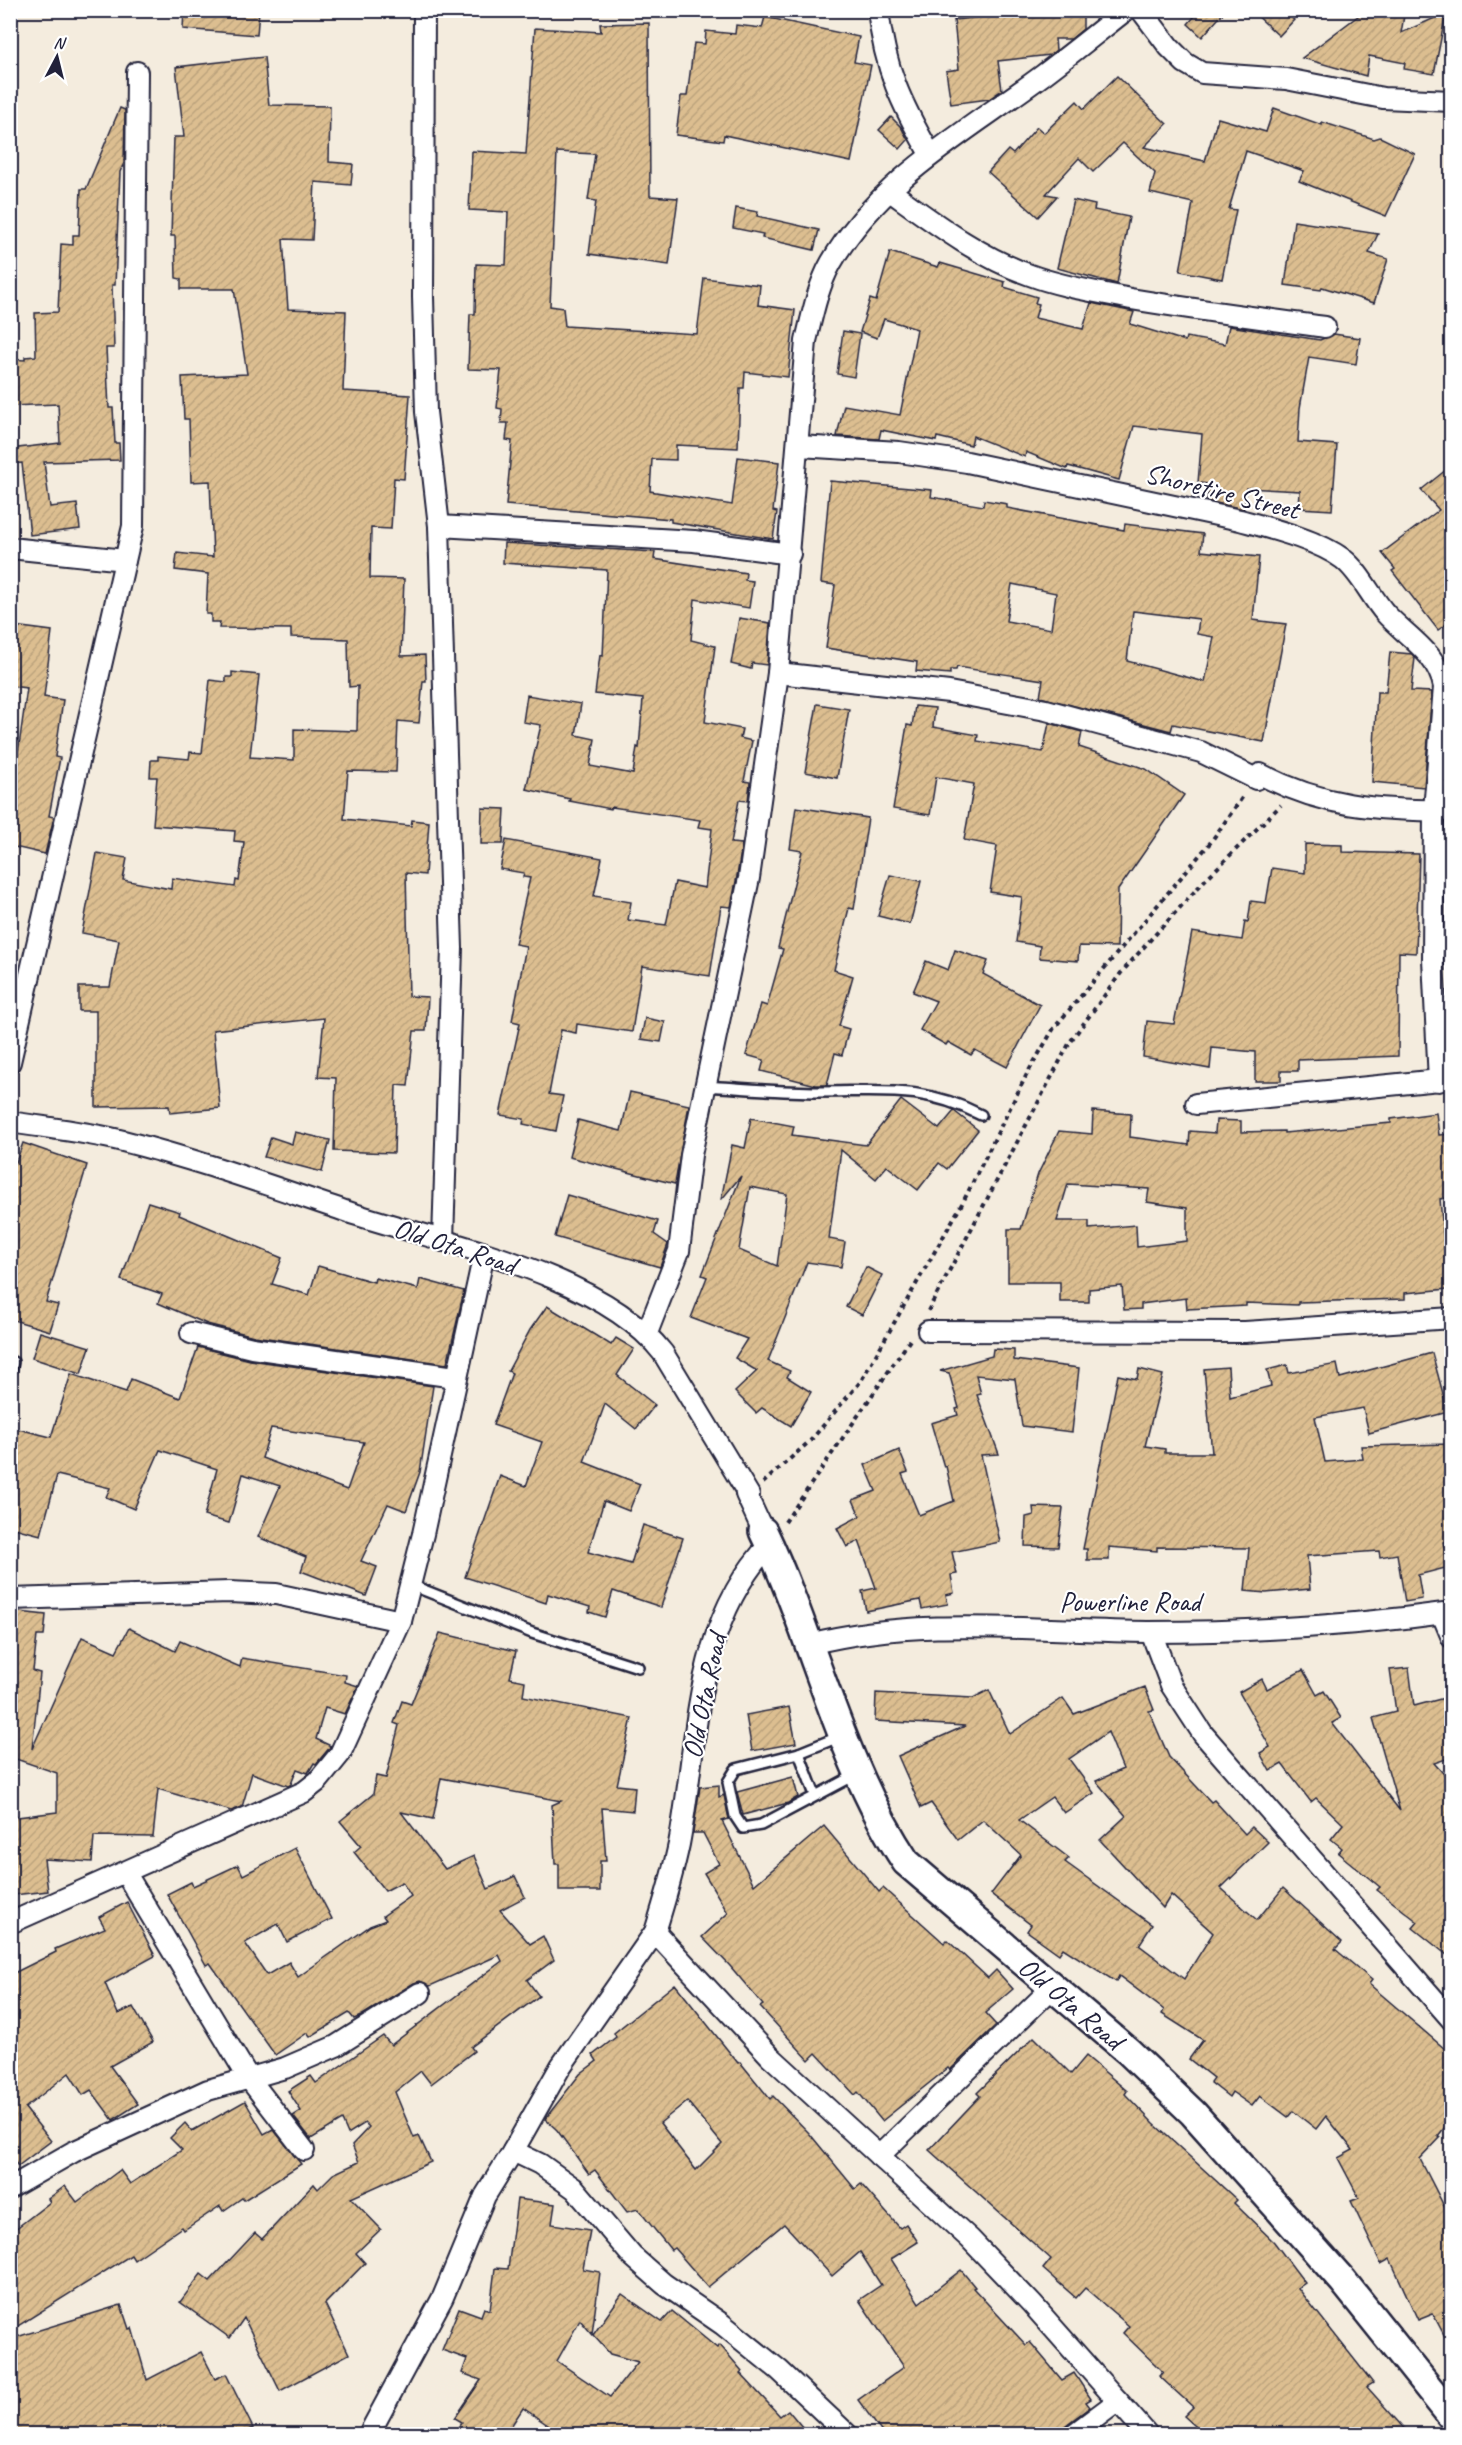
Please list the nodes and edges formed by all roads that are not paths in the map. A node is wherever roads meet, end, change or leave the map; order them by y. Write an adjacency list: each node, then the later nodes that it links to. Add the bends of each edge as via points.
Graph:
1 (424, 10): 11 (street, via 426,412)
2 (878, 10): 7 (street, via 882,46 900,102)
3 (1126, 10): 7 (street, via 1043,75)
4 (1142, 10): 6 (street, via 1169,47 1202,73 1286,79 1383,98)
5 (137, 72): 14 (street, via 135,480 133,526)
6 (1452, 101)
7 (930, 154): 8 (street)
8 (890, 191): 9 (street, via 942,228 1030,275 1146,301); 10 (street, via 859,224 829,266 812,313 806,341)
9 (1325, 327)
10 (799, 446): 13 (street); 16 (street, Shoretire Street, via 899,452 967,462 1240,520 1284,532 1343,559 1386,614 1425,650 1442,676)
11 (439, 526): 13 (street, via 694,542); 23 (street, via 452,948)
12 (10, 548): 14 (street)
13 (790, 554): 15 (street)
14 (125, 560): 17 (street)
15 (778, 673): 16 (street, via 949,692 1046,710 1201,752 1288,788 1353,806); 19 (street, via 749,878)
16 (1443, 811): 18 (street, Shoretire Street, via 1433,959)
17 (10, 1062)
18 (1445, 1080): 20 (street)
19 (704, 1086): 21 (lane, via 913,1092 942,1097); 28 (street, via 679,1251)
20 (1196, 1104)
21 (981, 1115)
22 (10, 1122): 23 (street, Old Ota Road, via 119,1140 165,1152)
23 (443, 1241): 24 (street, Old Ota Road)
24 (484, 1254): 28 (street, Old Ota Road, via 571,1287 609,1306); 31 (street)
25 (1452, 1318): 26 (street, via 1245,1332)
26 (922, 1328)
27 (190, 1333): 31 (street, via 252,1348)
28 (648, 1333): 32 (street, Old Ota Road, via 747,1495)
29 (13, 1362): 30 (lane)
30 (10, 1375)
31 (455, 1377): 33 (street)
32 (766, 1538): 39 (street, Old Ota Road); 47 (street, Old Ota Road, via 733,1592 717,1630 690,1755 679,1842)
33 (411, 1585): 36 (street); 40 (lane, via 532,1632)
34 (10, 1599): 36 (street, via 276,1594)
35 (1447, 1613): 37 (street, Powerline Road, via 1348,1625); 38 (street)
36 (401, 1621): 45 (street, via 340,1754 318,1781 284,1802)
37 (1151, 1632): 39 (street, Powerline Road, via 871,1631); 50 (street, via 1171,1685 1203,1734)
38 (1452, 1638)
39 (810, 1644): 41 (street, Old Ota Road)
40 (638, 1667)
41 (843, 1736): 42 (lane); 43 (street, Old Ota Road)
42 (799, 1754): 44 (lane); 44 (lane, via 742,1766 732,1772 728,1787 735,1816 743,1828 754,1827)
43 (857, 1774): 44 (lane); 48 (street, Old Ota Road, via 906,1862)
44 (815, 1795)
45 (125, 1872): 46 (street); 51 (street)
46 (10, 1923)
47 (655, 1932): 53 (street, via 561,2066); 54 (street, via 770,2056)
48 (1053, 1987): 54 (street); 57 (street, Old Ota Road, via 1193,2113 1343,2282)
49 (420, 1993): 51 (street, via 336,2046 285,2068)
50 (1452, 2020)
51 (248, 2076): 52 (street); 55 (street, via 207,2090 94,2142)
52 (304, 2150)
53 (513, 2151): 58 (street, via 485,2196 443,2297); 59 (street, via 540,2164 575,2189 632,2256 779,2370)
54 (879, 2156): 56 (street, via 970,2239)
55 (10, 2188)
56 (1118, 2401): 60 (street); 61 (street)
57 (1452, 2417)
58 (369, 2434)
59 (847, 2434)
60 (1074, 2434)
61 (1147, 2434)

